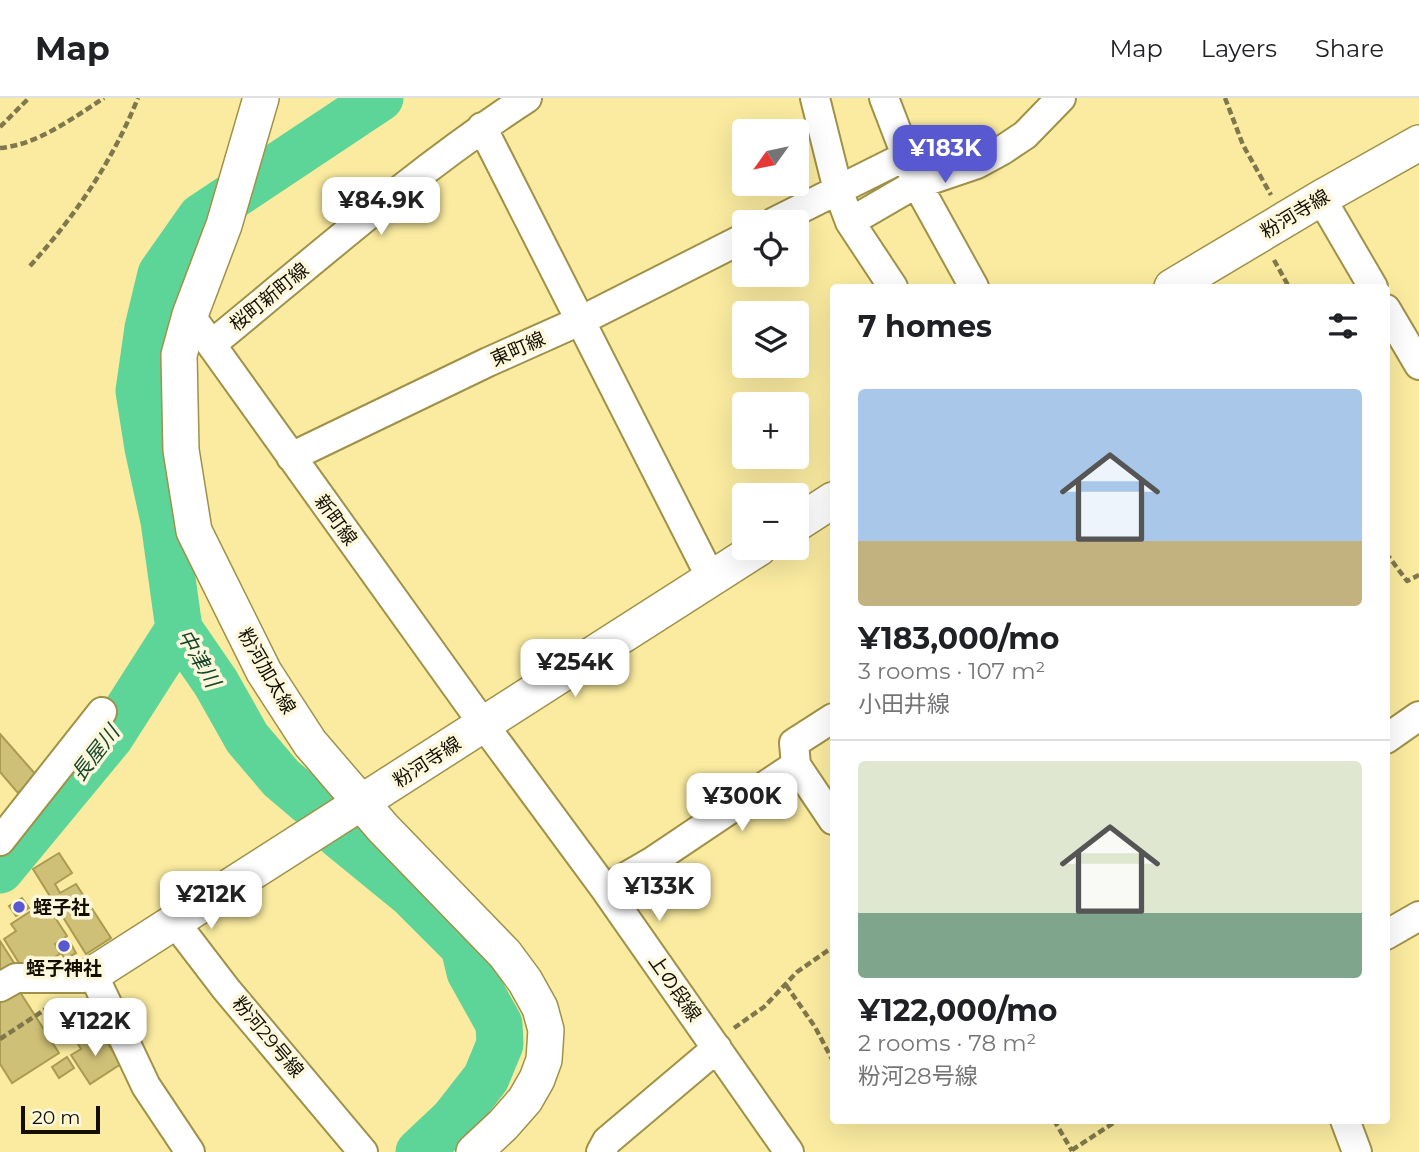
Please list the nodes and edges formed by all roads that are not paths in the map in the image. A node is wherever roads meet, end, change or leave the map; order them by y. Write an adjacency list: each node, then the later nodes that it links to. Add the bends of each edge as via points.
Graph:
1 (261, 98): 19 (main road, 粉河加太線, via 224,225)
2 (527, 98): 6 (street, 桜町新町線)
3 (815, 98): 10 (street)
4 (884, 98): 8 (street)
5 (1048, 104): 9 (street, via 1025,135 1001,151)
6 (482, 127): 21 (street); 22 (street, 桜町新町線)
7 (1419, 143): 11 (main road, 粉河寺線)
8 (906, 156): 9 (street); 10 (street)
9 (914, 185): 13 (street); 16 (street)
10 (838, 190): 12 (street); 13 (street)
11 (1321, 198): 17 (main road, 粉河寺線); 18 (street)
12 (798, 210)
13 (850, 222): 15 (street)
14 (732, 244): 21 (street, 東町線)
15 (891, 284)
16 (972, 284)
17 (1177, 284)
18 (1371, 284)
19 (190, 315): 22 (street, 新町線); 35 (main road, 粉河加太線, via 179,355 180,417 194,531 264,672)
20 (1390, 316): 23 (street)
21 (582, 320): 24 (street, 東町線); 28 (street)
22 (212, 344): 24 (street, 新町線)
23 (1419, 365)
24 (291, 457): 32 (street, 新町線)
25 (830, 502): 26 (main road)
26 (809, 516)
27 (740, 560): 28 (main road, 粉河寺線)
28 (711, 578): 32 (main road, 粉河寺線)
29 (102, 712): 37 (street)
30 (1419, 716): 33 (street)
31 (830, 720): 34 (street, via 794,743)
32 (484, 725): 35 (main road, 粉河寺線); 38 (street, 上の段線)
33 (1390, 736)
34 (796, 765): 36 (street); 38 (street)
35 (352, 810): 40 (main road, 粉河寺線); 48 (main road, 粉河加太線, via 416,863 505,954 540,1008 545,1040 537,1079 525,1100)
36 (830, 816)
37 (0, 841)
38 (605, 889): 44 (street, 上の段線)
39 (1419, 916): 41 (street)
40 (174, 921): 42 (main road, 粉河寺線); 47 (street, 粉河29号線)
41 (1390, 933)
42 (93, 974): 43 (street, via 16,978); 46 (street, via 146,1086)
43 (0, 987)
44 (715, 1046): 49 (street, via 607,1141); 50 (street, 上の段線)
45 (1346, 1124): 51 (street)
46 (190, 1152)
47 (363, 1152)
48 (474, 1152)
49 (601, 1152)
50 (789, 1152)
51 (1357, 1152)

